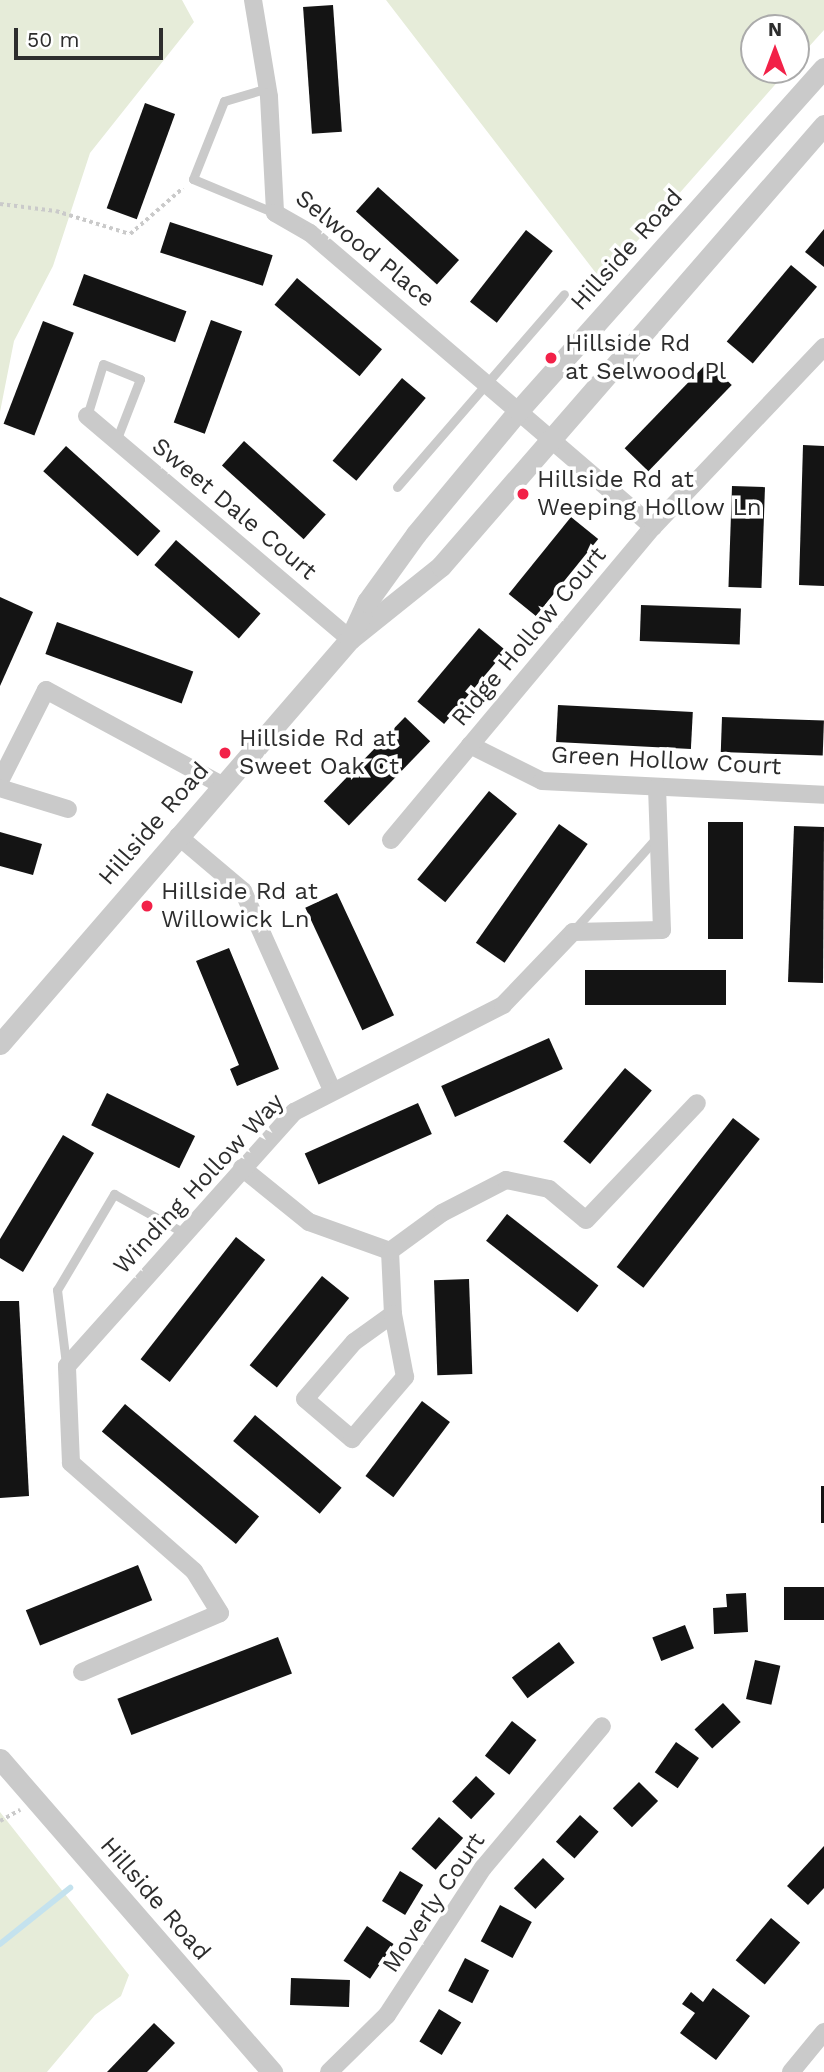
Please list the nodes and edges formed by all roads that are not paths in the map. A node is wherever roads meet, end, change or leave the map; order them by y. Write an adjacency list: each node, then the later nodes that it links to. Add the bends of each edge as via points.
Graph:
1 (253, 0): 3 (street, Selwood Place)
2 (823, 71): 9 (street, Hillside Road)
3 (268, 88): 5 (street, Selwood Place); 5 (lane, via 224,101 193,179)
4 (824, 125): 11 (street, Hillside Road)
5 (275, 213): 8 (street, Selwood Place, via 310,233)
6 (564, 294): 8 (lane)
7 (824, 347): 14 (street, Ridge Hollow Court)
8 (488, 383): 9 (street, Selwood Place); 13 (lane)
9 (519, 410): 11 (street, Selwood Place); 15 (street, Hillside Road, via 416,534 367,602)
10 (87, 416): 12 (street, Sweet Dale Court); 12 (lane, via 103,364 140,379)
11 (549, 436): 14 (street, Selwood Place); 15 (street, Hillside Road, via 441,565)
12 (116, 441): 15 (street, Sweet Dale Court)
13 (397, 487)
14 (653, 527): 16 (street, Ridge Hollow Court)
15 (350, 639): 18 (street, Hillside Road)
16 (470, 745): 19 (street, Green Hollow Court, via 542,780); 25 (street, Ridge Hollow Court)
17 (0, 781): 18 (street, via 46,690)
18 (222, 785): 23 (street, Hillside Road)
19 (657, 787): 21 (street, Green Hollow Court); 24 (street)
20 (0, 788): 22 (street)
21 (824, 795)
22 (68, 809)
23 (178, 836): 27 (street, Hillside Road); 28 (street, via 243,891)
24 (659, 836): 26 (lane); 26 (street, via 662,930)
25 (391, 840)
26 (573, 932): 28 (street, Winding Hollow Way, via 503,1005)
27 (0, 1044)
28 (332, 1090): 30 (street, Winding Hollow Way, via 293,1112)
29 (697, 1103): 32 (street, via 586,1220 549,1189 506,1180 442,1213)
30 (242, 1168): 31 (street, Winding Hollow Way); 32 (street, via 309,1222)
31 (184, 1233): 34 (street, Winding Hollow Way); 34 (lane, via 114,1194 57,1290)
32 (390, 1251): 33 (street)
33 (393, 1314): 33 (street, via 405,1377 352,1439 305,1399 354,1342)
34 (67, 1366): 35 (street, via 71,1464 194,1571 220,1613)
35 (82, 1672)
36 (602, 1726): 40 (street, Moverly Court, via 482,1868 387,2015)
37 (0, 1759): 39 (street, Hillside Road)
38 (824, 2032): 41 (street)
39 (272, 2072)
40 (330, 2072)
41 (791, 2072)

